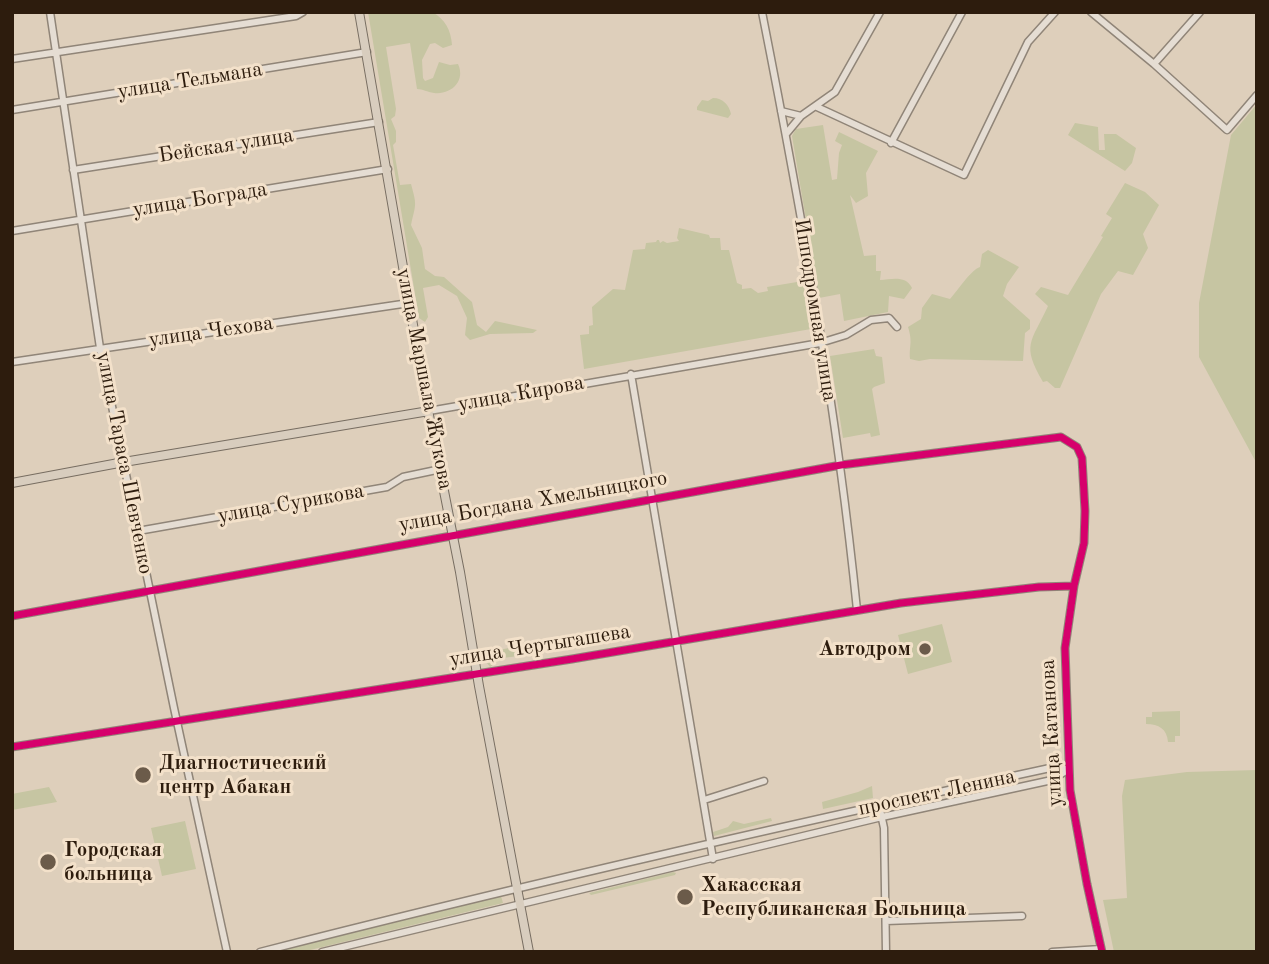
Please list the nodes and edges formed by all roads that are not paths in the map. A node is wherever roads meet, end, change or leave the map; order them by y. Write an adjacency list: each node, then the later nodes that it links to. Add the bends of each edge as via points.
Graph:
1 (50, 12): 11 (street, улица Тараса Шевченко)
2 (303, 12): 11 (street)
3 (359, 12): 10 (main road, улица Маршала Жукова)
4 (762, 12): 18 (street, Ипподромная улица)
5 (880, 12): 16 (street, via 842,82)
6 (962, 12): 22 (street)
7 (1055, 12): 22 (street, via 1028,42 964,175)
8 (1091, 12): 13 (street)
9 (1200, 12): 13 (street)
10 (367, 52): 15 (street, улица Тельмана); 20 (main road, улица Маршала Жукова)
11 (56, 53): 12 (street); 15 (street, улица Тараса Шевченко)
12 (12, 59)
13 (1154, 64): 14 (street, via 1227,130)
14 (1257, 95)
15 (62, 102): 17 (street, улица Тельмана); 24 (street, улица Тараса Шевченко)
16 (817, 107): 19 (street); 22 (street)
17 (12, 110)
18 (781, 111): 19 (street); 21 (street, Ипподромная улица)
19 (801, 116): 21 (street)
20 (379, 122): 23 (main road, улица Маршала Жукова); 24 (street, Бейская улица)
21 (786, 134): 29 (street, Ипподромная улица)
22 (891, 143)
23 (388, 169): 25 (street, улица Бограда); 27 (main road, улица Маршала Жукова)
24 (73, 170): 25 (street, улица Тараса Шевченко)
25 (80, 219): 26 (street, улица Бограда); 30 (street, улица Тараса Шевченко)
26 (12, 231)
27 (409, 303): 30 (street, улица Чехова); 33 (main road, улица Маршала Жукова)
28 (897, 327): 29 (street, улица Кирова, via 890,318 871,320)
29 (820, 343): 32 (street, улица Кирова); 36 (street, Ипподромная улица)
30 (100, 348): 31 (street, улица Чехова); 35 (street, улица Тараса Шевченко)
31 (12, 362)
32 (631, 374): 33 (street, улица Кирова); 39 (street)
33 (429, 411): 35 (main road, улица Кирова); 37 (main road, улица Маршала Жукова)
34 (1061, 436): 36 (street, улица Богдана Хмельницкого); 42 (street, улица Катанова, via 1077,447 1082,458 1084,543)
35 (124, 462): 38 (main road, улица Кирова); 40 (street, улица Тараса Шевченко)
36 (841, 465): 39 (street, улица Богдана Хмельницкого); 44 (street, Ипподромная улица)
37 (441, 469): 40 (street, улица Сурикова, via 403,477 387,487); 41 (main road, улица Маршала Жукова)
38 (12, 483)
39 (652, 498): 41 (street, улица Богдана Хмельницкого); 46 (street)
40 (138, 531): 43 (street, улица Тараса Шевченко)
41 (453, 534): 43 (street, улица Богдана Хмельницкого); 47 (main road, улица Маршала Жукова)
42 (1074, 586): 44 (street, улица Чертыгашева); 50 (street, улица Катанова, via 1065,648)
43 (150, 591): 45 (street, улица Богдана Хмельницкого); 48 (street, улица Тараса Шевченко)
44 (857, 610): 46 (street, улица Чертыгашева)
45 (12, 616)
46 (676, 641): 47 (street, улица Чертыгашева); 52 (street)
47 (477, 674): 48 (street, улица Чертыгашева); 57 (main road, улица Маршала Жукова)
48 (177, 720): 49 (street, улица Чертыгашева); 62 (street, улица Тараса Шевченко)
49 (12, 747)
50 (1069, 769): 53 (street, проспект Ленина, via 1050,768); 54 (street, проспект Ленина, via 1052,780); 61 (street, улица Катанова, via 1073,815)
51 (764, 781): 52 (street)
52 (704, 800): 55 (street)
53 (879, 805): 54 (street); 55 (street, проспект Ленина)
54 (882, 817): 56 (street, проспект Ленина); 60 (street)
55 (711, 845): 56 (street); 57 (street, проспект Ленина)
56 (713, 859): 58 (street, проспект Ленина)
57 (516, 889): 58 (main road, улица Маршала Жукова); 63 (street, проспект Ленина)
58 (519, 904): 64 (street, проспект Ленина); 65 (main road, улица Маршала Жукова)
59 (1022, 916): 60 (street)
60 (886, 921): 66 (street)
61 (1101, 950): 67 (street)
62 (227, 952)
63 (260, 952)
64 (321, 952)
65 (529, 952)
66 (886, 952)
67 (1052, 952)

